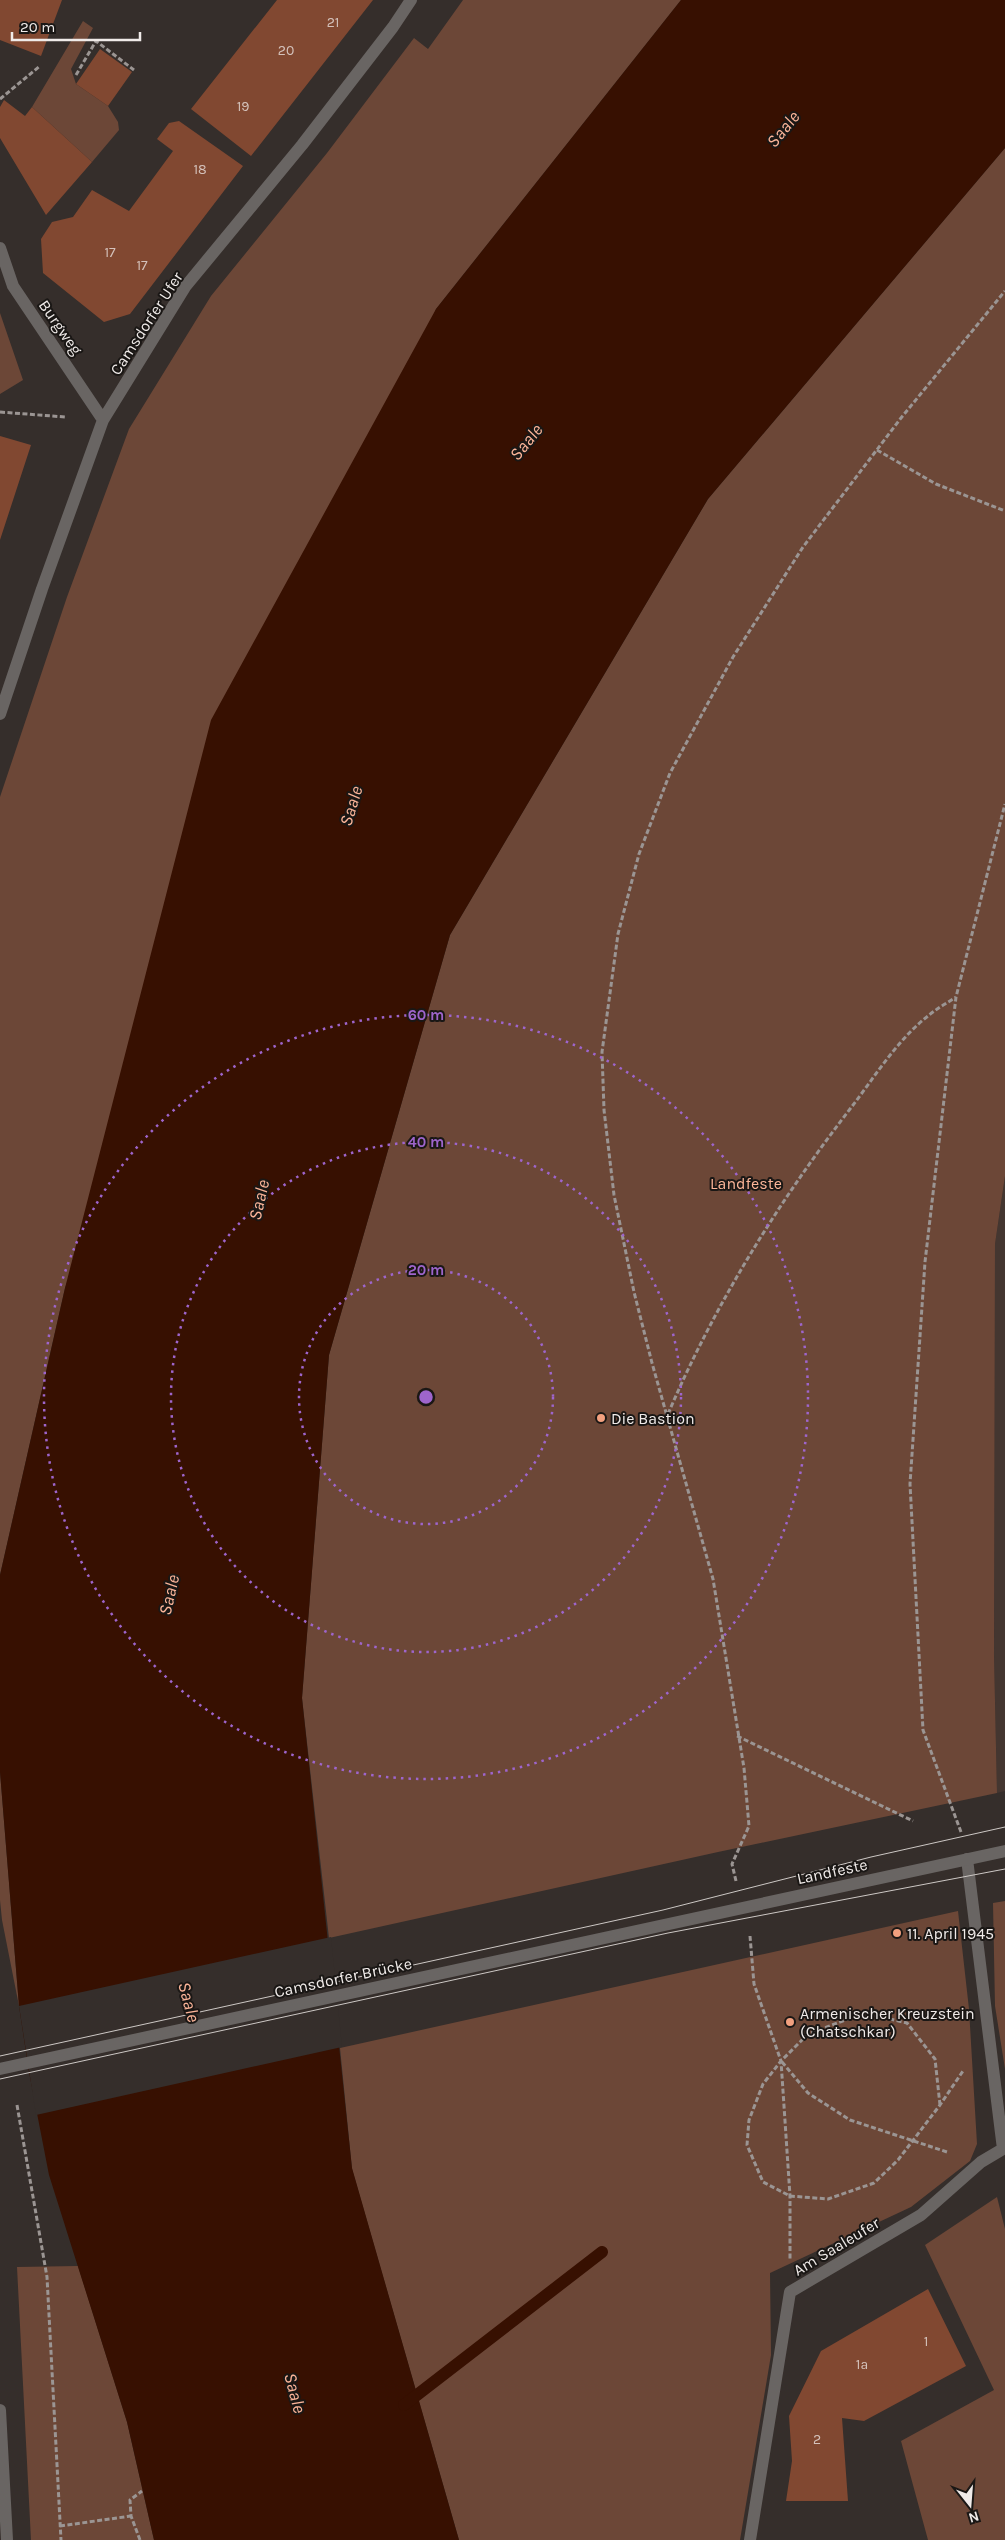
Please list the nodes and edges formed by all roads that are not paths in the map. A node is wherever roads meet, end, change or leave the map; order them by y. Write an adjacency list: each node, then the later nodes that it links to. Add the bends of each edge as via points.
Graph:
1 (411, 0): 3 (street, Camsdorfer Ufer, via 302,145 185,287)
2 (0, 248): 3 (street, Burgweg, via 13,286)
3 (103, 420): 4 (street, Camsdorfer Ufer)
4 (0, 714)
5 (1005, 1851): 6 (street, Landfeste)
6 (967, 1859): 7 (street, Landfeste); 9 (street, Am Saaleufer)
7 (665, 1923): 8 (street, Camsdorfer Brücke)
8 (0, 2069)
9 (1004, 2153): 12 (street, Am Saaleufer, via 981,2162 921,2215 790,2292)
10 (0, 2410): 11 (street)
11 (7, 2540)
12 (750, 2540)

